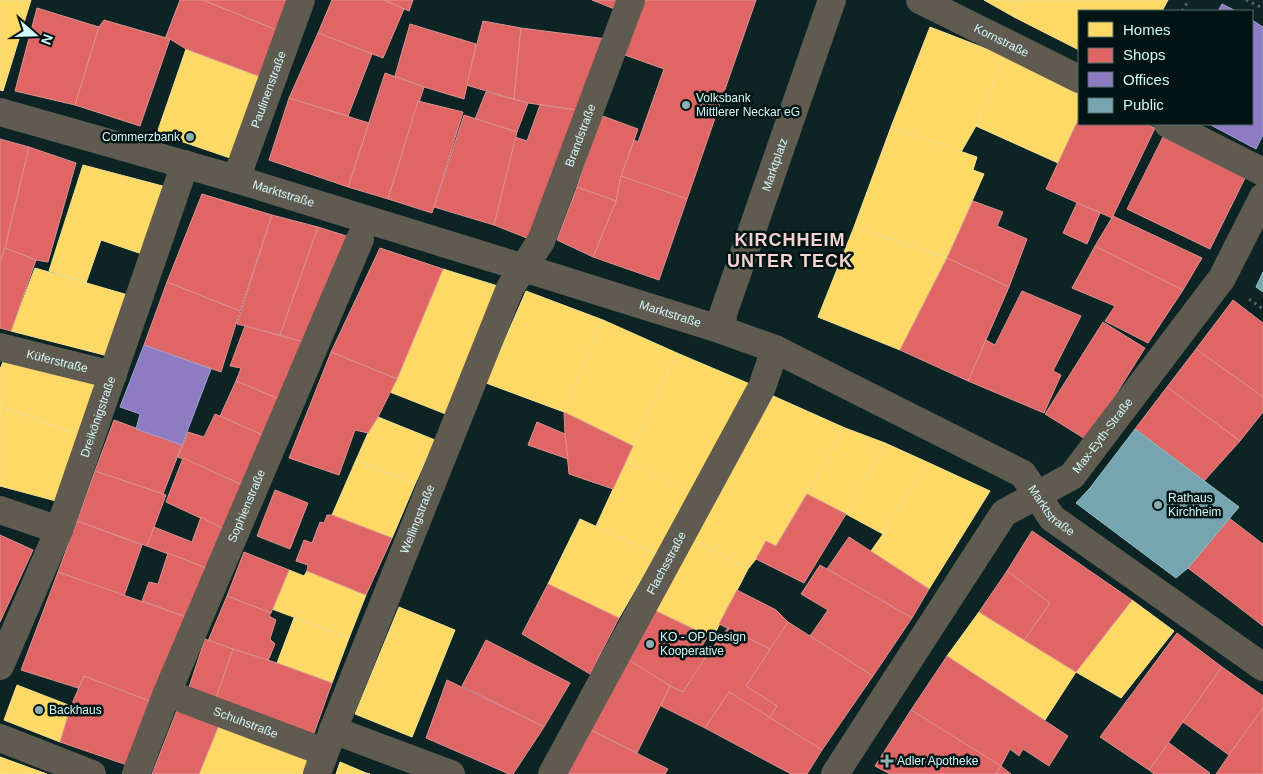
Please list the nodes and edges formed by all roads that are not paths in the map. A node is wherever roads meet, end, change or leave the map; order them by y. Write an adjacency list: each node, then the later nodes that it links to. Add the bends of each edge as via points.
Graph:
1 (301, 0): 10 (street, Paulinenstraße)
2 (631, 0): 13 (street, Brandstraße, via 541,241)
3 (832, 0): 14 (street, Marktplatz, via 723,314)
4 (922, 0): 5 (street, Kornstraße)
5 (1078, 78)
6 (0, 112): 8 (street, Marktstraße)
7 (1170, 125): 9 (street)
8 (185, 164): 10 (street, Marktstraße); 17 (street, Dreikönigstraße)
9 (1263, 172)
10 (236, 179): 13 (street, Marktstraße)
11 (1263, 197): 18 (street, Max-Eyth-Straße, via 1222,278 1072,476)
12 (360, 239): 23 (street, Sophienstraße)
13 (524, 268): 14 (street, Marktstraße); 25 (street, Wellingstraße, via 510,288)
14 (722, 330): 16 (street, Marktstraße)
15 (0, 347): 17 (street, Küferstraße)
16 (775, 349): 18 (street, Marktstraße, via 1023,474); 30 (street, Flachsstraße, via 762,387)
17 (113, 375): 20 (street, Dreikönigstraße)
18 (1037, 495): 22 (street, Marktstraße, via 1052,518); 26 (street, Max-Eyth-Straße, via 1004,513)
19 (0, 510): 20 (street)
20 (59, 530): 21 (street, Dreikönigstraße)
21 (0, 666)
22 (1263, 667)
23 (167, 693): 25 (street, Schuhstraße); 28 (street, Sophienstraße)
24 (0, 738): 27 (street)
25 (325, 752): 29 (street, Schuhstraße)
26 (844, 770)
27 (92, 774)
28 (136, 774)
29 (451, 774)
30 (552, 774)

